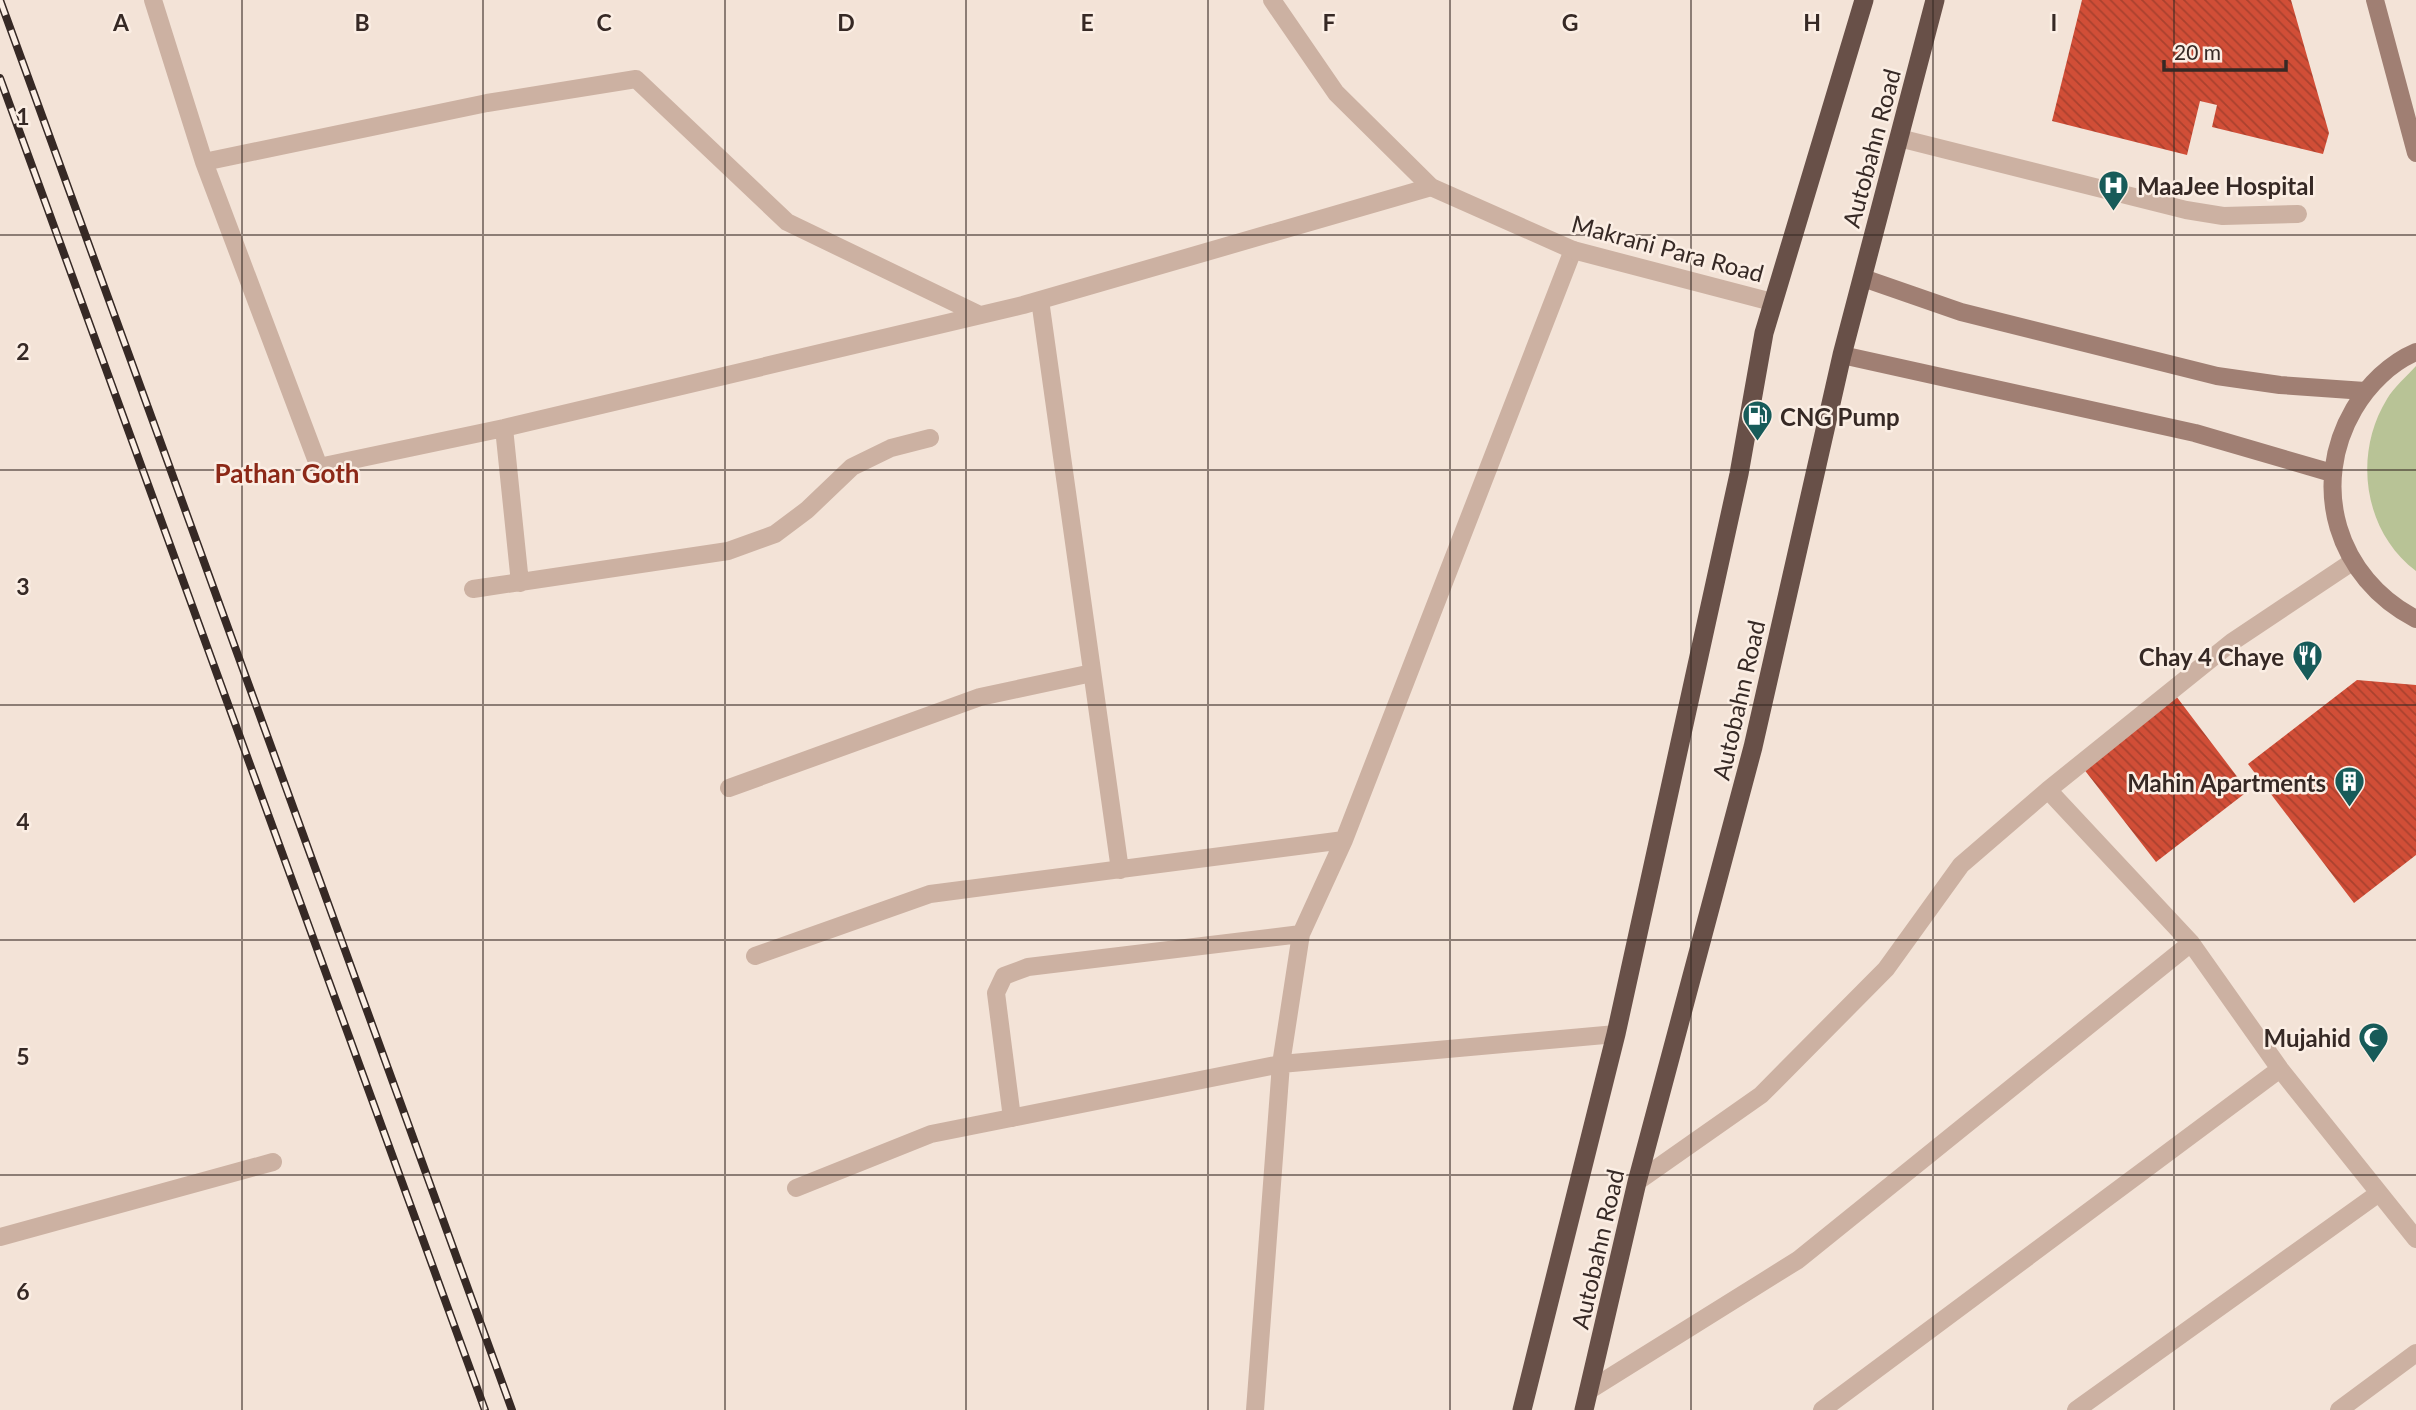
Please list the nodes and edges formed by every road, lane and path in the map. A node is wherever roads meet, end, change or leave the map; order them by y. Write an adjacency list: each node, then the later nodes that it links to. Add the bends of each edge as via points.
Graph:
1 (153, 0): 8 (street)
2 (1272, 0): 9 (street, Makrani Para Road, via 1336,93)
3 (1864, 0): 14 (highway, Autobahn Road)
4 (1935, 0): 6 (highway, Autobahn Road)
5 (2375, 0): 7 (main road)
6 (1899, 138): 10 (street, via 2186,210 2223,216); 12 (highway, Autobahn Road)
7 (2416, 153)
8 (204, 162): 15 (street, via 487,103 636,79 787,222); 19 (street, via 319,467)
9 (1431, 187): 11 (street, Makrani Para Road); 13 (street)
10 (2298, 214)
11 (1573, 250): 14 (street, Makrani Para Road); 29 (street)
12 (1863, 278): 17 (highway, Autobahn Road); 18 (main road, via 1961,312 2217,376)
13 (1040, 300): 15 (street); 26 (street)
14 (1772, 302): 34 (highway, Autobahn Road, via 1739,474)
15 (980, 315): 19 (street)
16 (2416, 352): 18 (main road, via 2401,359)
17 (1842, 355): 21 (main road, via 2195,433); 39 (highway, Autobahn Road, via 1753,747)
18 (2365, 391): 21 (main road, via 2343,429)
19 (504, 428): 23 (street)
20 (930, 438): 23 (street, via 891,448 852,467 775,534 728,551)
21 (2332, 473): 22 (main road, via 2333,504)
22 (2352, 562): 25 (main road, via 2379,594); 28 (street, via 2232,642)
23 (520, 583): 24 (street)
24 (473, 589)
25 (2416, 619)
26 (1092, 673): 27 (street, via 980,697); 30 (street)
27 (729, 788)
28 (2048, 790): 32 (street); 39 (street, via 1961,865 1886,969 1761,1095)
29 (1344, 839): 30 (street); 31 (street)
30 (1120, 870): 33 (street, via 930,894)
31 (1301, 934): 35 (street); 37 (street, via 1028,967 1004,976 996,993)
32 (2191, 943): 36 (street); 45 (street, via 1798,1260)
33 (755, 956)
34 (1616, 1034): 35 (street); 47 (highway, Autobahn Road)
35 (1281, 1064): 37 (street); 46 (street)
36 (2280, 1069): 41 (street); 49 (street)
37 (1012, 1118): 40 (street, via 931,1134)
38 (273, 1162): 42 (street)
39 (1637, 1182): 45 (highway, Autobahn Road)
40 (796, 1188)
41 (2379, 1193): 43 (street); 50 (street)
42 (0, 1237)
43 (2416, 1239)
44 (2416, 1353): 51 (street)
45 (1588, 1391): 48 (highway, Autobahn Road)
46 (1255, 1410)
47 (1522, 1410)
48 (1584, 1410)
49 (1822, 1410)
50 (2076, 1410)
51 (2339, 1410)

